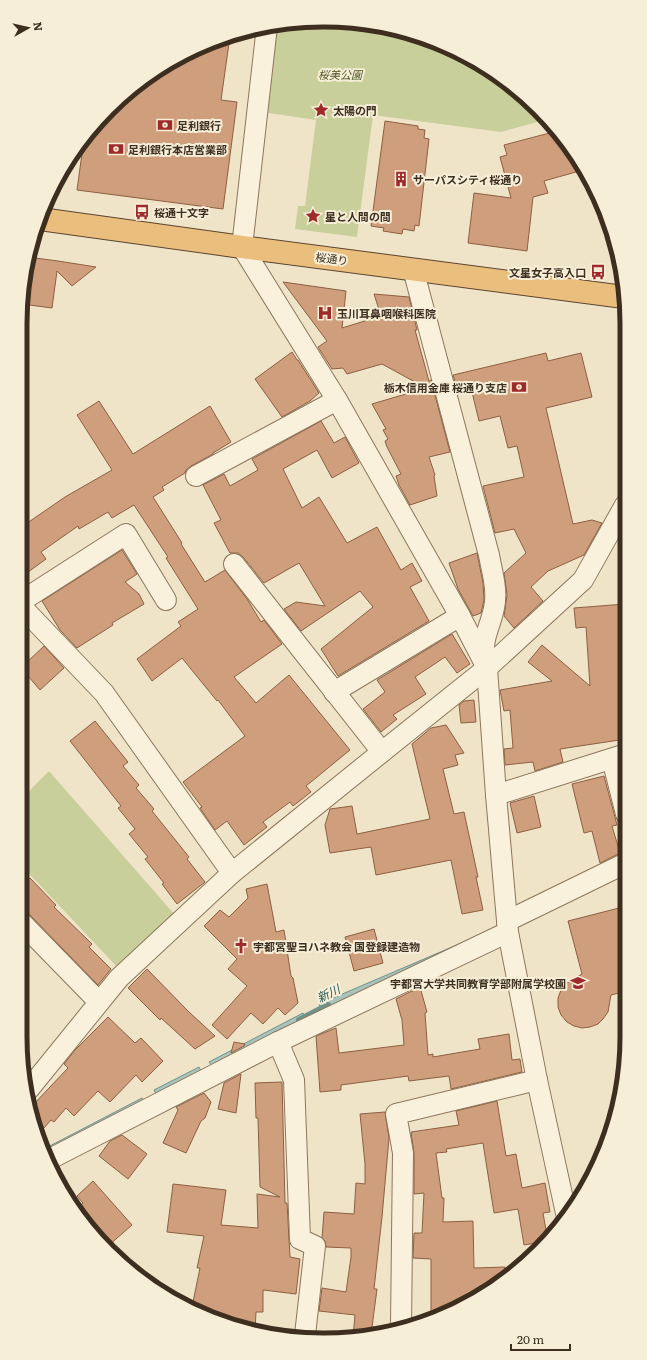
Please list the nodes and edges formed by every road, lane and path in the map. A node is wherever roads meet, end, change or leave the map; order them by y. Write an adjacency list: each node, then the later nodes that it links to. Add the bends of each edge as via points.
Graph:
1 (266, 33): 3 (street)
2 (46, 220): 3 (highway, 桜通り)
3 (242, 247): 4 (highway, 桜通り); 6 (street)
4 (413, 269): 5 (highway, 桜通り); 14 (street, via 495,583 495,607 484,640 483,653)
5 (618, 296)
6 (337, 400): 7 (street); 13 (street)
7 (196, 476)
8 (620, 514): 14 (street, via 582,580)
9 (234, 564): 15 (street)
10 (27, 599): 11 (street, via 126,534)
11 (166, 600)
12 (27, 611): 20 (street, via 104,693)
13 (460, 616): 14 (street); 15 (street)
14 (487, 668): 16 (street); 18 (street)
15 (334, 692): 16 (street)
16 (382, 752): 20 (street)
17 (619, 756): 18 (street)
18 (496, 795): 21 (street)
19 (620, 866): 21 (street)
20 (232, 874): 23 (street, via 119,978)
21 (507, 926): 24 (street); 25 (street)
22 (27, 928): 23 (street)
23 (99, 1002): 26 (street)
24 (278, 1042): 27 (street); 30 (street, via 294,1080 300,1239 315,1246)
25 (537, 1080): 28 (street); 29 (street, via 396,1114 403,1153)
26 (32, 1086)
27 (53, 1157)
28 (565, 1208)
29 (401, 1323)
30 (305, 1332)

